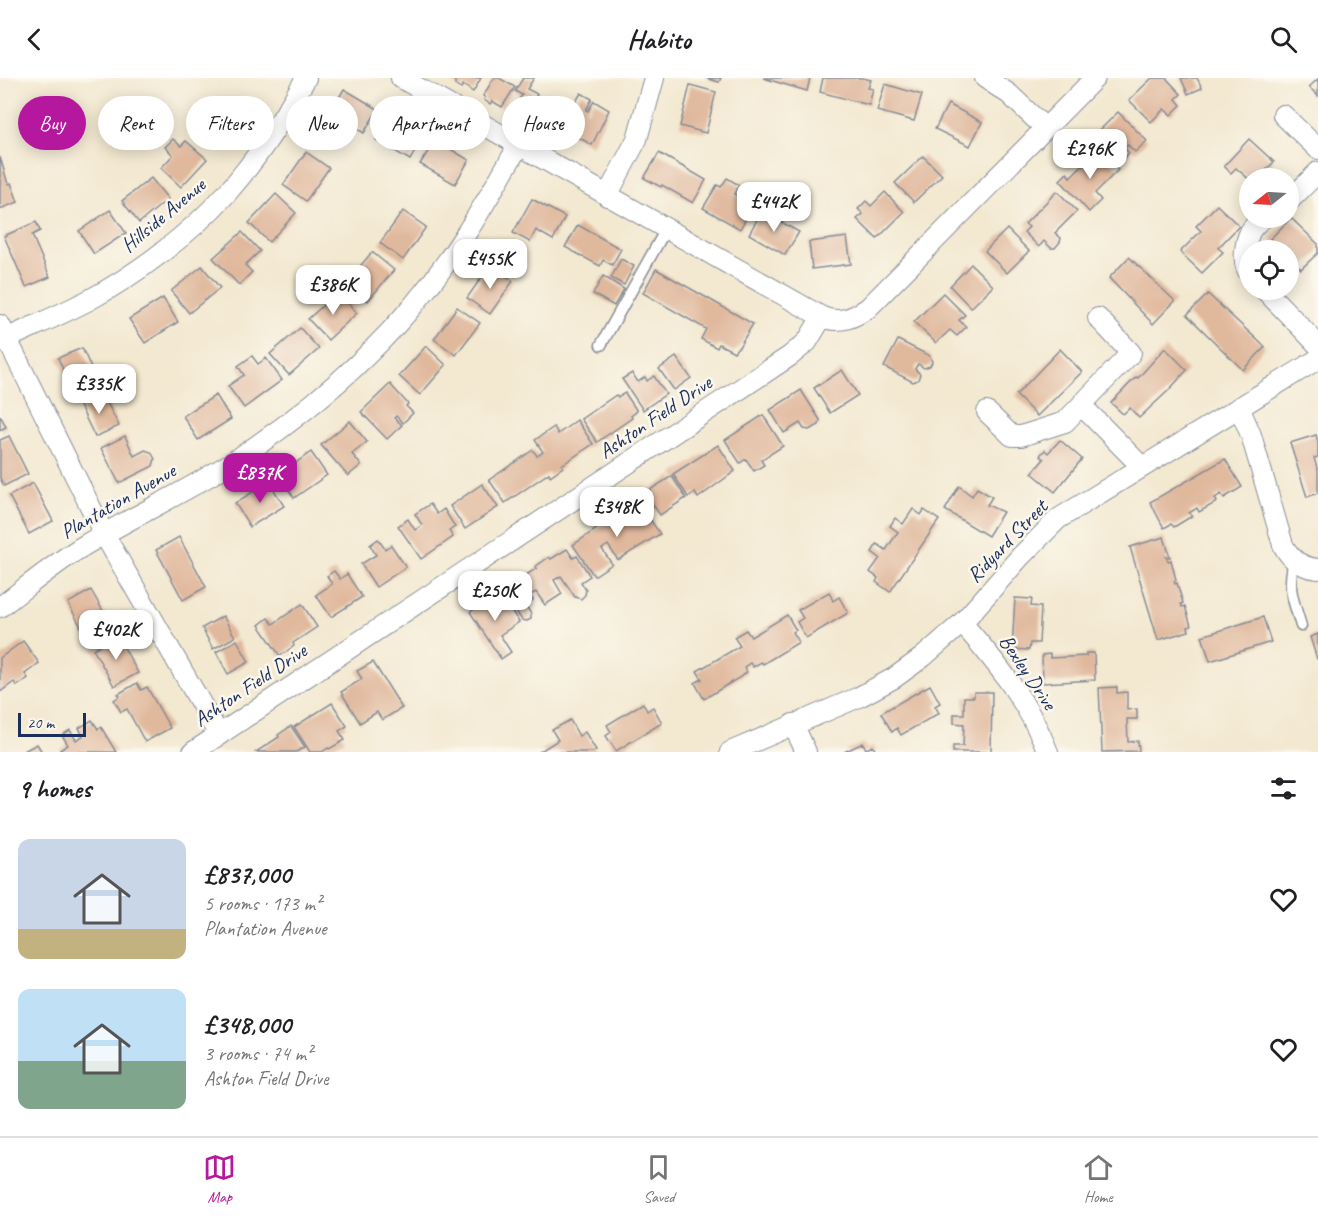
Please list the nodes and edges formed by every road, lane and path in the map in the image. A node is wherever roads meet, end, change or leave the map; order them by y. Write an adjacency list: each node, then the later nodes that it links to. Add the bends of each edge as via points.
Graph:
1 (306, 78): 19 (street, Hillside Avenue, via 260,151 225,195 184,234 90,299)
2 (401, 78): 8 (street)
3 (654, 78): 14 (street, via 638,139)
4 (985, 78): 7 (street, via 1009,94)
5 (1095, 78): 7 (street)
6 (1283, 115): 9 (street)
7 (1044, 128): 17 (street, via 868,308 843,321)
8 (502, 135)
9 (1318, 149)
10 (516, 150): 27 (street, Plantation Avenue, via 465,237 388,334 344,377 243,455)
11 (528, 150): 14 (street)
12 (1318, 172): 13 (street)
13 (1299, 191)
14 (608, 196): 15 (street)
15 (666, 229): 17 (street); 20 (lane)
16 (1275, 300): 21 (street)
17 (822, 317): 34 (street, Ashton Field Drive, via 807,342 790,356)
18 (1098, 318): 23 (street, via 1131,353)
19 (3, 332): 27 (street)
20 (601, 345)
21 (1318, 345)
22 (1318, 358): 24 (street, Ridyard Street)
23 (1082, 406): 25 (street, via 1065,422 1022,436 1012,436); 26 (street)
24 (1239, 407): 26 (street, Ridyard Street); 28 (street, via 1283,545)
25 (987, 412)
26 (1142, 467): 31 (street, Ridyard Street, via 1058,519)
27 (104, 534): 30 (street, Plantation Avenue); 34 (street)
28 (1294, 560): 29 (street); 32 (lane, via 1290,589)
29 (1318, 569)
30 (0, 607)
31 (962, 622): 33 (street, Ridyard Street, via 894,678); 38 (street, Bexley Drive, via 1013,685)
32 (1301, 626)
33 (793, 724): 36 (street, Ridyard Street); 37 (street)
34 (219, 735): 35 (street, Ashton Field Drive)
35 (193, 752)
36 (730, 752)
37 (806, 752)
38 (1048, 752)

